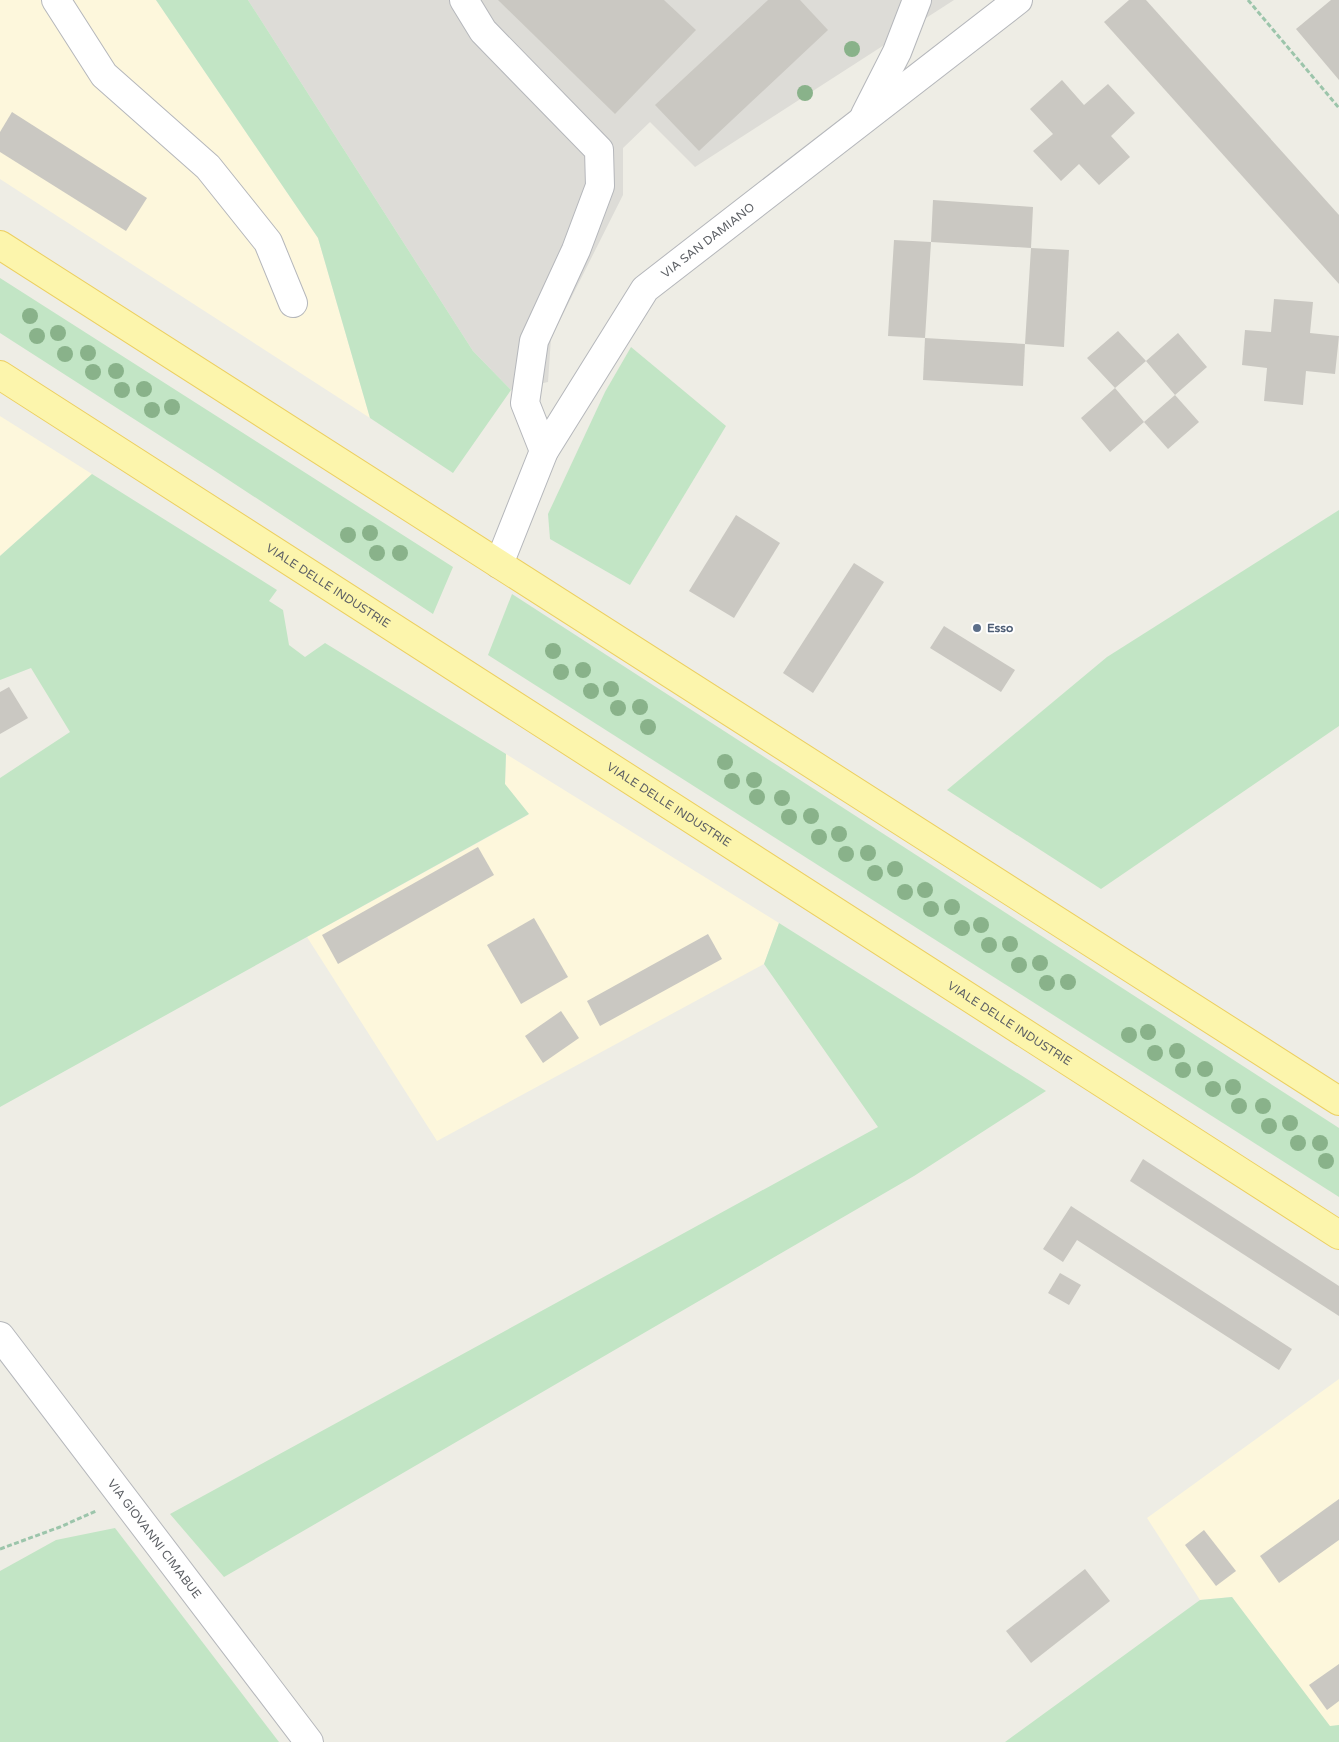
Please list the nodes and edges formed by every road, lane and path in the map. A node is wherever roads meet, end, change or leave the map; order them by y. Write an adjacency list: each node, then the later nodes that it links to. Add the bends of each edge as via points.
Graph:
1 (56, 0): 9 (street, via 104,74 208,168 268,242)
2 (464, 0): 11 (street, via 483,30 599,150 600,186 576,250 534,342 525,403)
3 (917, 0): 7 (street, via 897,52)
4 (1018, 0): 7 (street, VIA SAN DAMIANO)
5 (1248, 0): 6 (path)
6 (1339, 108)
7 (862, 121): 11 (street, VIA SAN DAMIANO, via 645,289)
8 (0, 245): 12 (main road)
9 (293, 303)
10 (0, 375): 14 (main road, VIALE DELLE INDUSTRIE)
11 (544, 451): 12 (street, VIA SAN DAMIANO)
12 (499, 564): 13 (main road)
13 (1339, 1101)
14 (1339, 1235)
15 (0, 1336): 16 (street, VIA GIOVANNI CIMABUE)
16 (124, 1498): 17 (path); 18 (street, VIA GIOVANNI CIMABUE)
17 (0, 1549)
18 (309, 1742)

